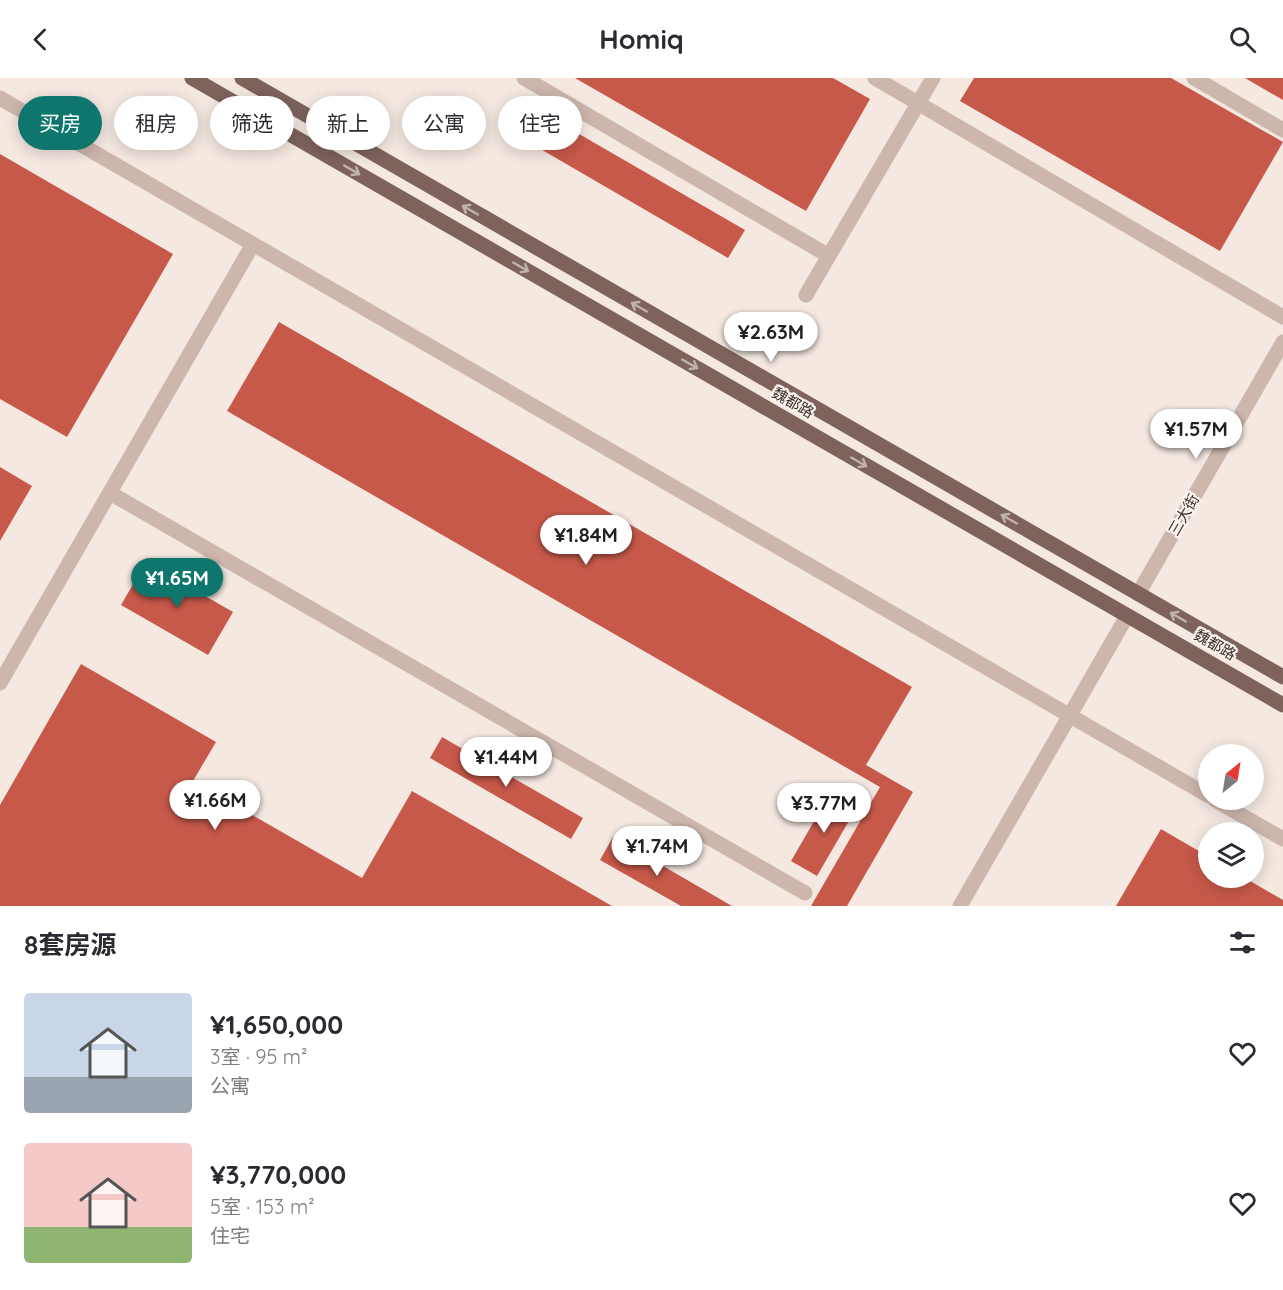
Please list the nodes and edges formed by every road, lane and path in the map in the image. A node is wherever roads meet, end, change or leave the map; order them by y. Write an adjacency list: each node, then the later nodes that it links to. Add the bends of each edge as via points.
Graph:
1 (192, 78): 17 (main road, 魏都路, one-way to 17)
2 (242, 78): 16 (main road, 魏都路, one-way to 2)
3 (524, 78): 11 (street)
4 (874, 78): 8 (street)
5 (933, 78): 8 (street)
6 (1194, 78): 9 (street)
7 (0, 98): 10 (street)
8 (918, 103): 11 (street); 13 (street)
9 (1283, 130)
10 (253, 244): 15 (street); 21 (street)
11 (829, 256): 12 (street)
12 (806, 295)
13 (1283, 317)
14 (1283, 342): 16 (street, 三大街)
15 (110, 493): 19 (street); 25 (street)
16 (1138, 594): 18 (main road, 魏都路, one-way to 16)
17 (1127, 616): 20 (main road, 魏都路); 21 (street)
18 (1283, 677)
19 (0, 683)
20 (1283, 705)
21 (1070, 716): 22 (street); 26 (street)
22 (1198, 790)
23 (1232, 810): 24 (street)
24 (1283, 839)
25 (805, 893)
26 (960, 906)

